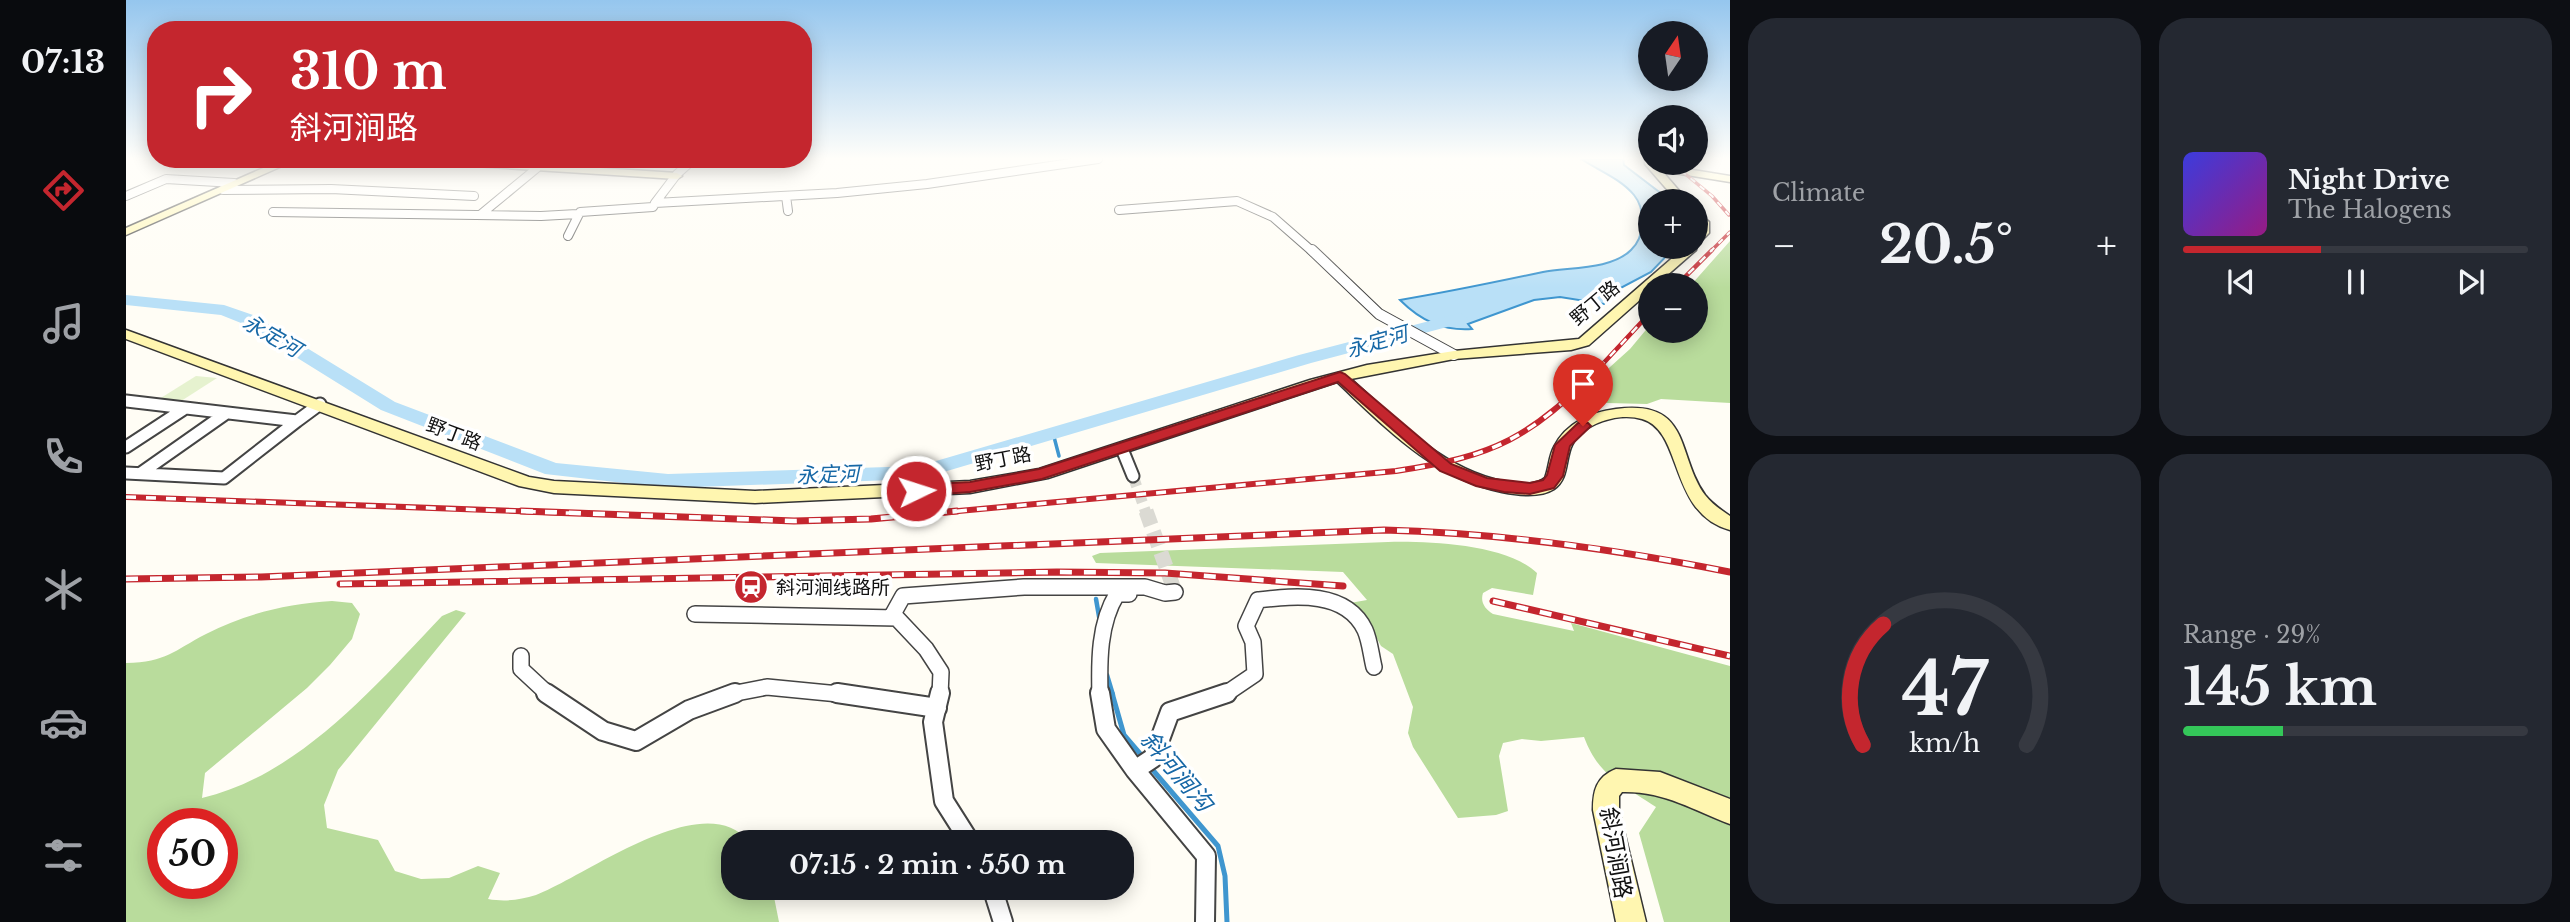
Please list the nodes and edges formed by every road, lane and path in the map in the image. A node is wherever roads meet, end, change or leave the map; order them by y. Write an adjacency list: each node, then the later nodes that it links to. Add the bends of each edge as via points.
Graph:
1 (195, 202): 13 (main road)
2 (494, 202): 12 (street)
3 (673, 202): 7 (street)
4 (787, 202): 9 (street)
5 (1224, 202): 8 (street)
6 (1243, 202): 17 (street, via 1254,204 1307,247 1370,307)
7 (655, 203): 11 (street, via 653,207)
8 (1119, 210)
9 (788, 211)
10 (273, 212): 12 (street)
11 (578, 214): 12 (street); 14 (street)
12 (480, 215)
13 (126, 232)
14 (568, 236)
15 (1678, 259): 17 (main road, 野丁路, via 1584,342 1553,349)
16 (126, 334): 20 (main road, 野丁路)
17 (1446, 351): 18 (main road, 野丁路)
18 (1340, 377): 25 (main road, 野丁路); 29 (main road, via 1445,467 1504,487 1548,484 1555,476 1563,445 1583,426 1600,418 1618,412 1656,417 1670,430 1696,496)
19 (126, 401): 21 (street)
20 (320, 404): 23 (street); 25 (main road, 野丁路, via 501,474 554,487 755,497 970,487 1042,474)
21 (184, 409): 22 (street); 24 (street)
22 (225, 414): 23 (street); 27 (street)
23 (297, 421): 27 (street, via 224,478)
24 (126, 447)
25 (1122, 449): 28 (street)
26 (126, 473): 27 (street)
27 (141, 474)
28 (1133, 476)
29 (1730, 524)
30 (695, 614): 31 (street)
31 (897, 618): 32 (street, via 893,614 902,596 1024,587 1145,587 1170,593 1117,594 1110,601); 36 (street, via 941,672)
32 (1104, 630): 34 (street)
33 (521, 656): 36 (street, via 521,669 540,689 603,731 636,741 725,695 767,687)
34 (1102, 663): 37 (street, via 1106,729)
35 (1374, 667): 37 (street, via 1365,628 1350,609 1322,599 1293,596 1258,600 1246,626 1253,642 1255,674 1239,689 1170,712)
36 (937, 708): 39 (street, via 933,722 944,801)
37 (1143, 765): 42 (street, via 1206,856)
38 (1730, 812): 43 (main road, 斜河涧路, via 1674,787 1637,779 1616,780 1606,792 1606,810)
39 (962, 830)
40 (996, 900): 41 (street)
41 (1003, 922)
42 (1205, 922)
43 (1630, 922)

